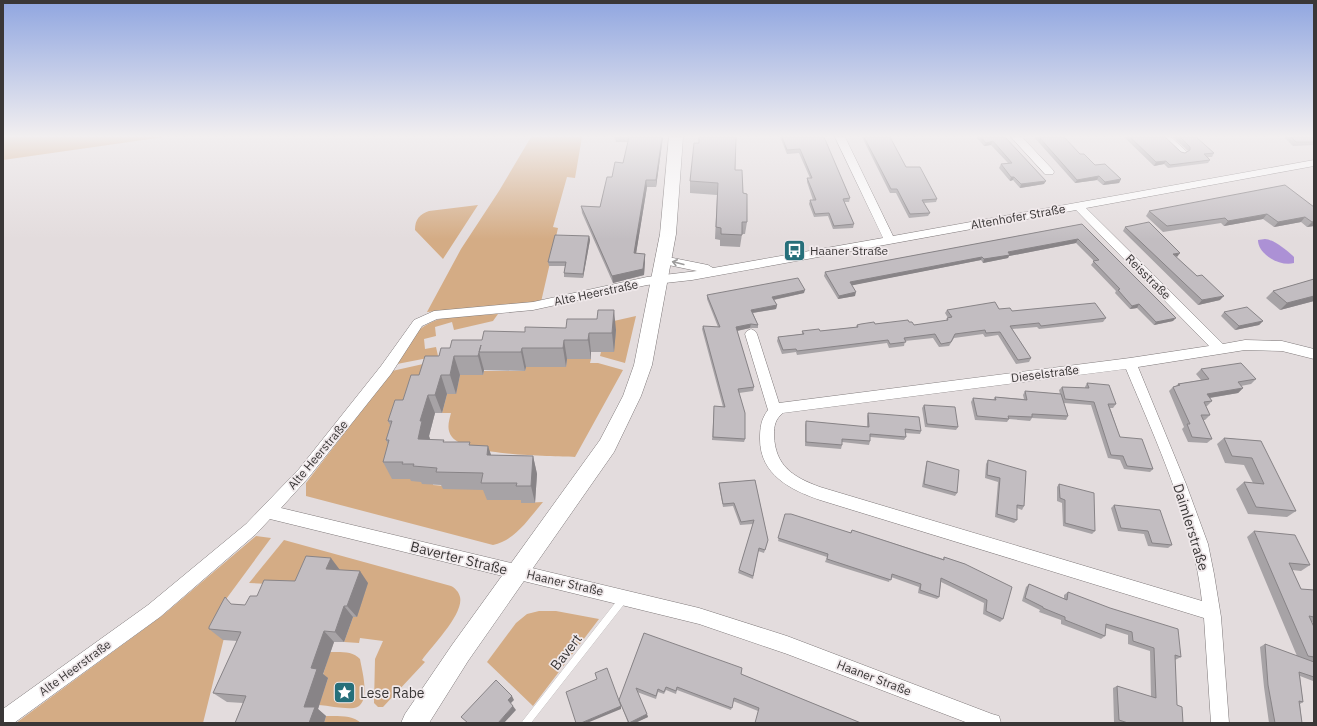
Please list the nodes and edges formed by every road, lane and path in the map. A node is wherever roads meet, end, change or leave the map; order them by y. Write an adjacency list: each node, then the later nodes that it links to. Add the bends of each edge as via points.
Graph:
1 (673, 171): 6 (main road, Haaner Straße, via 668,234)
2 (856, 171): 5 (street)
3 (1271, 171): 4 (street, Altenhofer Straße)
4 (1078, 206): 5 (street, Altenhofer Straße); 10 (street, Reisstraße)
5 (889, 240): 7 (street, Altenhofer Straße)
6 (663, 260): 7 (street, Altenhofer Straße, one-way to 6); 8 (main road, Haaner Straße)
7 (722, 270): 8 (street, Altenhofer Straße)
8 (659, 279): 14 (street, Alte Heerstraße, via 533,306 434,315 418,323 349,418); 15 (main road, Haaner Straße, via 643,365 618,426 607,446)
9 (751, 334): 13 (street)
10 (1219, 348): 11 (street, Dieselstraße, via 1262,344); 12 (street, Dieselstraße)
11 (1314, 354)
12 (1130, 363): 13 (street, Dieselstraße); 17 (street, Daimlerstraße, via 1189,512 1202,552)
13 (775, 410): 17 (street, via 768,424 768,450 771,460 778,471 799,486)
14 (269, 512): 15 (street, Baverter Straße); 18 (street, Alte Heerstraße, via 154,611)
15 (518, 572): 16 (street, Haaner Straße); 19 (main road, Baverter Straße)
16 (625, 597): 20 (lane, Bavert); 21 (street, Haaner Straße, via 699,616 787,645)
17 (1211, 612): 22 (street, Daimlerstraße)
18 (3, 720)
19 (414, 723)
20 (526, 723)
21 (992, 723)
22 (1220, 723)

